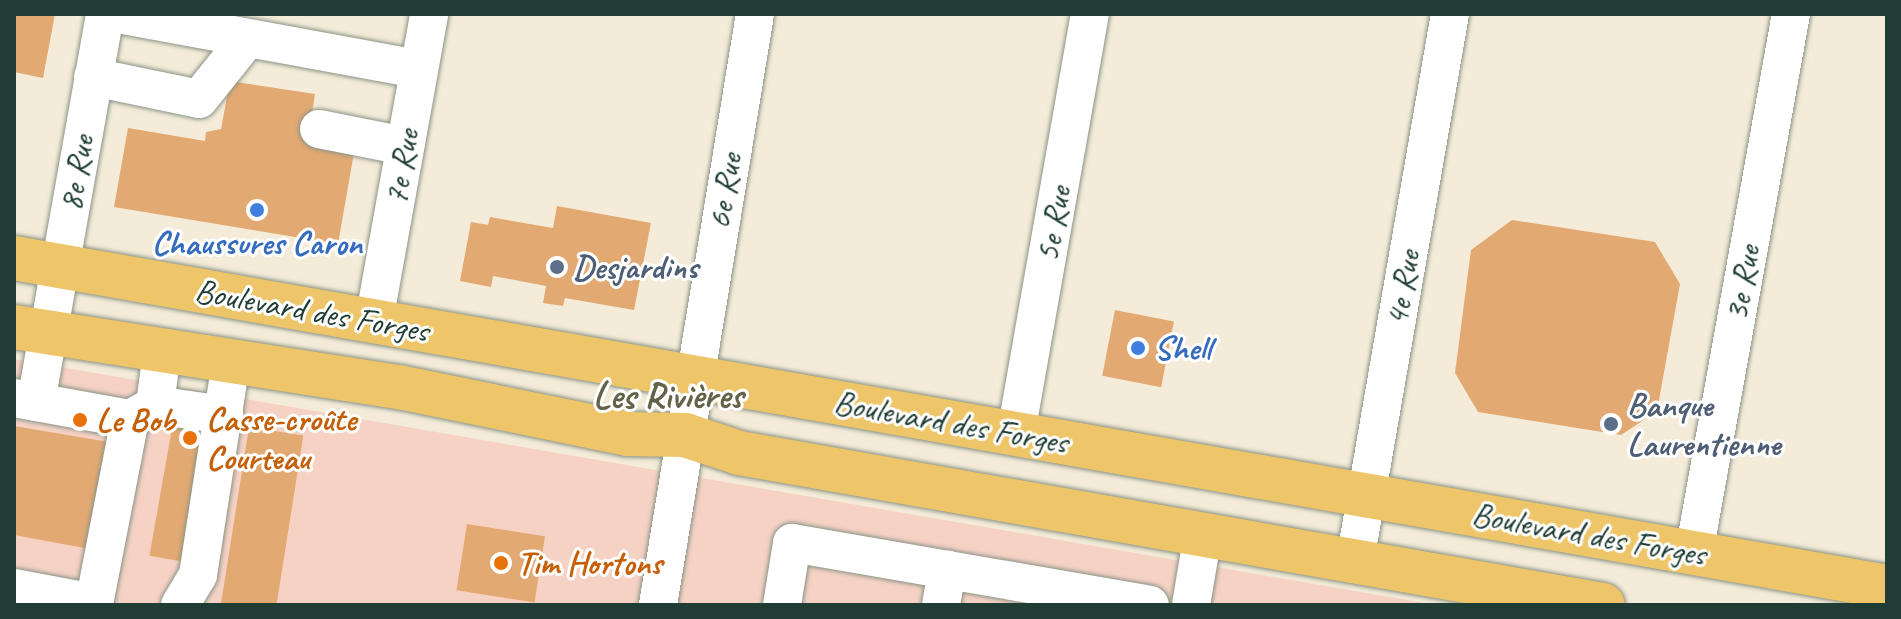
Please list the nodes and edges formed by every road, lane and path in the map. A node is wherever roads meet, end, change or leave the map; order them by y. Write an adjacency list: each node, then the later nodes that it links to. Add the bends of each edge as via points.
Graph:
1 (105, 14): 10 (street, 8e Rue)
2 (118, 14): 8 (street)
3 (429, 14): 9 (street, 7e Rue)
4 (755, 14): 19 (street, 6e Rue, via 698,338)
5 (1090, 14): 23 (street, 5e Rue)
6 (1450, 14): 25 (street, 4e Rue)
7 (1791, 14): 27 (street, 3e Rue)
8 (247, 39): 9 (street); 10 (street, via 199,99)
9 (419, 69): 12 (street, 7e Rue)
10 (93, 77): 14 (street, 8e Rue)
11 (319, 129): 12 (street)
12 (405, 146): 15 (street, 7e Rue)
13 (14, 258): 14 (main road, Boulevard des Forges)
14 (60, 266): 15 (main road, Boulevard des Forges); 16 (street, 8e Rue)
15 (374, 321): 19 (main road, Boulevard des Forges)
16 (31, 330): 17 (main road, Boulevard des Forges); 20 (street, 8e Rue)
17 (162, 352): 18 (main road, Boulevard des Forges); 21 (street)
18 (231, 362): 22 (street); 24 (main road, Boulevard des Forges, via 399,387 627,434)
19 (697, 376): 23 (main road, Boulevard des Forges); 24 (street, 6e Rue)
20 (25, 400): 21 (street)
21 (142, 412): 22 (street); 32 (street)
22 (224, 415): 33 (street, via 198,575)
23 (1016, 433): 25 (main road, Boulevard des Forges)
24 (685, 435): 26 (main road, Boulevard des Forges, via 739,453); 34 (street, 6e Rue)
25 (1366, 495): 27 (main road, Boulevard des Forges); 28 (street, 4e Rue)
26 (1203, 534): 28 (main road, Boulevard des Forges); 37 (street)
27 (1694, 553): 30 (main road, Boulevard des Forges)
28 (1355, 561): 38 (main road, Boulevard des Forges)
29 (944, 587): 35 (street, via 792,543); 36 (street)
30 (1887, 587)
31 (14, 588): 32 (street)
32 (94, 604)
33 (180, 605)
34 (658, 605)
35 (782, 605)
36 (1150, 605)
37 (1191, 605)
38 (1603, 605)

